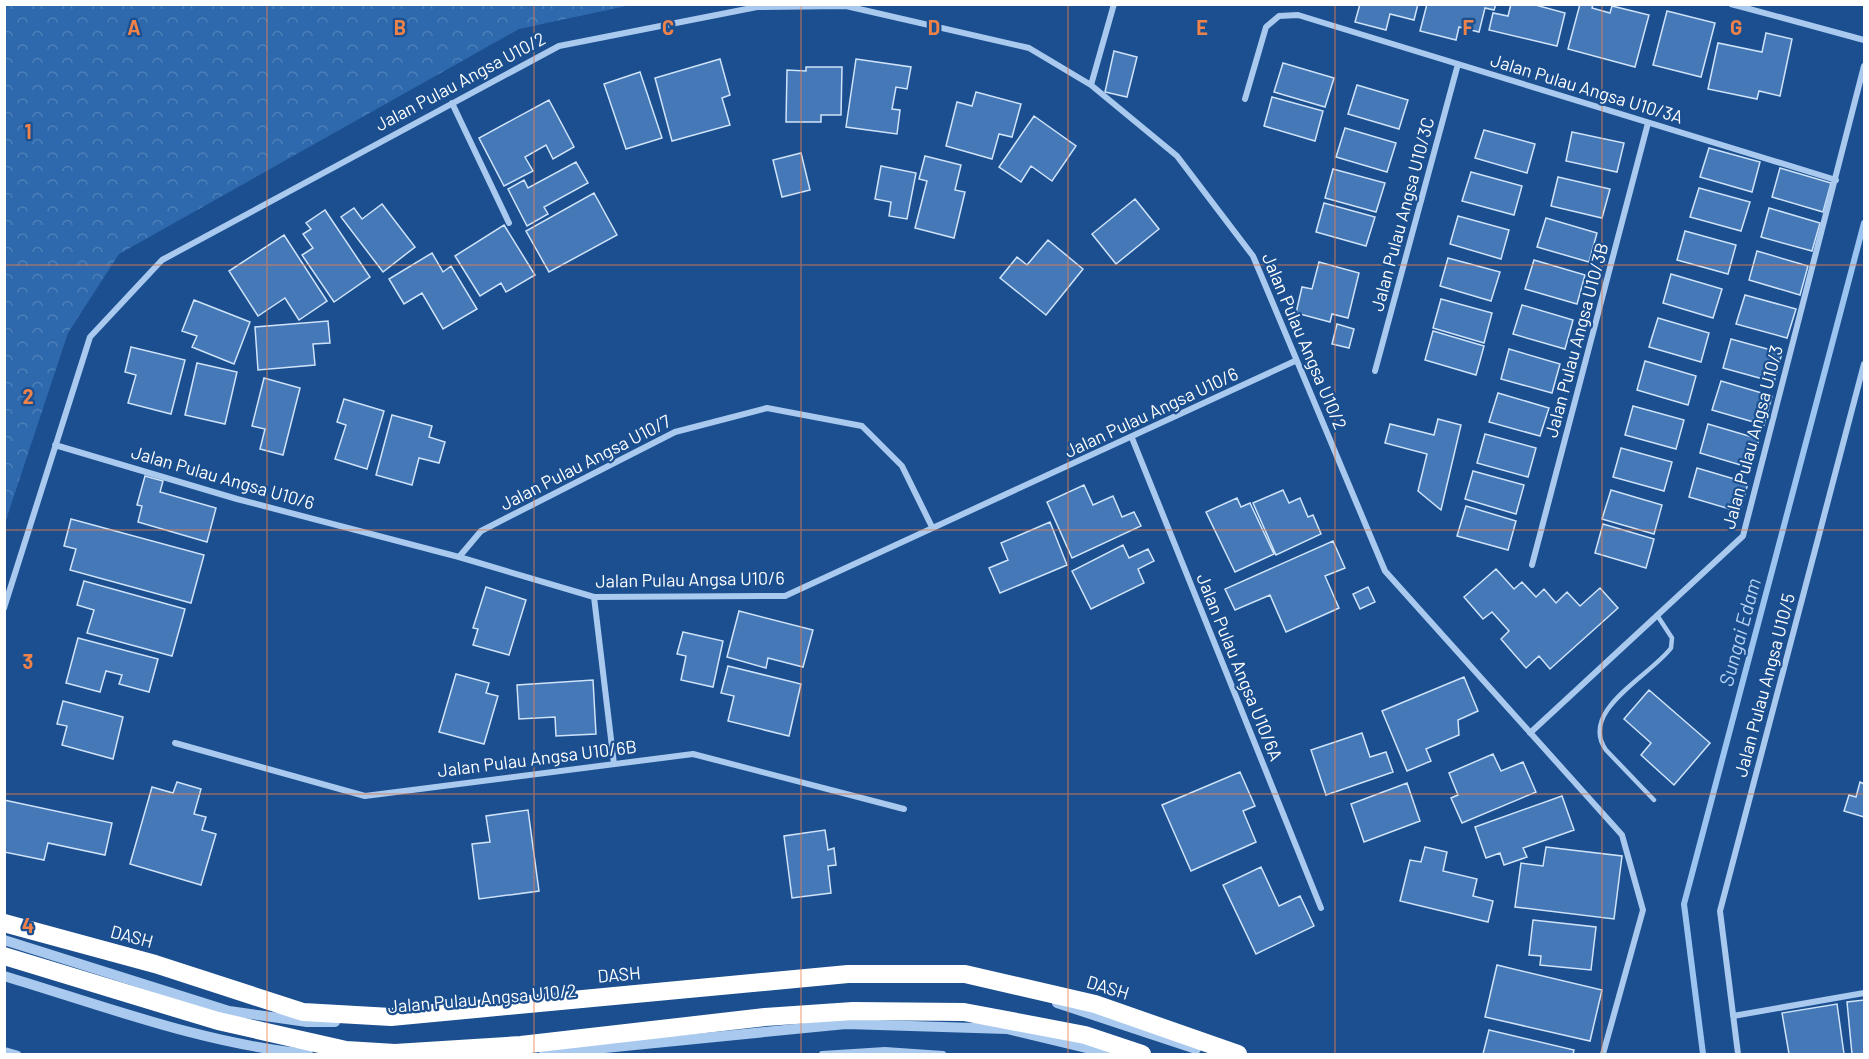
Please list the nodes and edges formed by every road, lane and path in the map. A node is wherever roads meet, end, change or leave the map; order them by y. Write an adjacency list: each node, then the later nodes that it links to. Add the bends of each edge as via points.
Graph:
1 (1114, 4): 6 (street)
2 (1731, 4): 3 (street)
3 (1864, 40)
4 (1458, 64): 7 (street, Jalan Pulau Angsa U10/3A, via 1298,15 1279,16 1266,27); 9 (street, Jalan Pulau Angsa U10/3A); 14 (street, Jalan Pulau Angsa U10/3C)
5 (1864, 66): 10 (street, Jalan Pulau Angsa U10/3)
6 (1091, 85): 8 (street, Jalan Pulau Angsa U10/2, via 1018,45 846,6 757,7 559,46); 12 (street, Jalan Pulau Angsa U10/2, via 1177,156 1253,256)
7 (1245, 99)
8 (452, 103): 11 (street); 16 (street, Jalan Pulau Angsa U10/2, via 162,260 90,338)
9 (1648, 123): 10 (street, Jalan Pulau Angsa U10/3A); 19 (street, Jalan Pulau Angsa U10/3B)
10 (1836, 180): 22 (street, Jalan Pulau Angsa U10/3, via 1743,536)
11 (509, 224)
12 (1295, 361): 15 (street, Jalan Pulau Angsa U10/6); 23 (street, Jalan Pulau Angsa U10/2, via 1385,571)
13 (1864, 364): 34 (street, Jalan Pulau Angsa U10/5, via 1720,911)
14 (1375, 371)
15 (1132, 438): 17 (street, Jalan Pulau Angsa U10/6); 28 (street, Jalan Pulau Angsa U10/6A)
16 (56, 445): 18 (street, Jalan Pulau Angsa U10/6, via 237,499); 21 (street, Jalan Pulau Angsa U10/2)
17 (932, 527): 18 (street, Jalan Pulau Angsa U10/7, via 902,466 862,426 768,408 675,432 481,531); 20 (street, Jalan Pulau Angsa U10/6, via 785,596)
18 (459, 557): 20 (street, Jalan Pulau Angsa U10/6)
19 (1532, 565)
20 (594, 597): 25 (street)
21 (4, 608)
22 (1657, 615): 23 (street, Jalan Pulau Angsa U10/3); 26 (lane, via 1672,638 1671,648 1607,709 1598,725 1600,743)
23 (1530, 733): 45 (street, Jalan Pulau Angsa U10/2, via 1622,835 1643,910)
24 (175, 743): 25 (street, Jalan Pulau Angsa U10/6B, via 365,796)
25 (614, 764): 27 (street, Jalan Pulau Angsa U10/6B, via 693,754)
26 (1654, 800)
27 (904, 809)
28 (1321, 908)
29 (4, 923): 44 (highway, DASH, via 155,964 303,1012 391,1017 848,974 966,974 1095,1004)
30 (4, 940): 43 (street, Jalan Pulau Angsa U10/2, via 229,1011 308,1022 394,1024 832,982 963,982 1045,999)
31 (4, 956): 42 (highway, via 218,1021 346,1050 395,1053 521,1045 853,1011 952,1012 1085,1035)
32 (4, 976): 37 (street, via 205,1036 270,1051)
33 (1864, 993): 34 (street)
34 (1733, 1016): 46 (street, Jalan Pulau Angsa U10/5)
35 (4, 1050): 36 (street)
36 (18, 1054)
37 (308, 1054)
38 (544, 1054): 41 (street, via 846,1024 1007,1029)
39 (822, 1054): 40 (street, via 885,1050)
40 (943, 1054)
41 (1111, 1054)
42 (1142, 1054)
43 (1214, 1054)
44 (1238, 1054)
45 (1603, 1054)
46 (1738, 1054)

